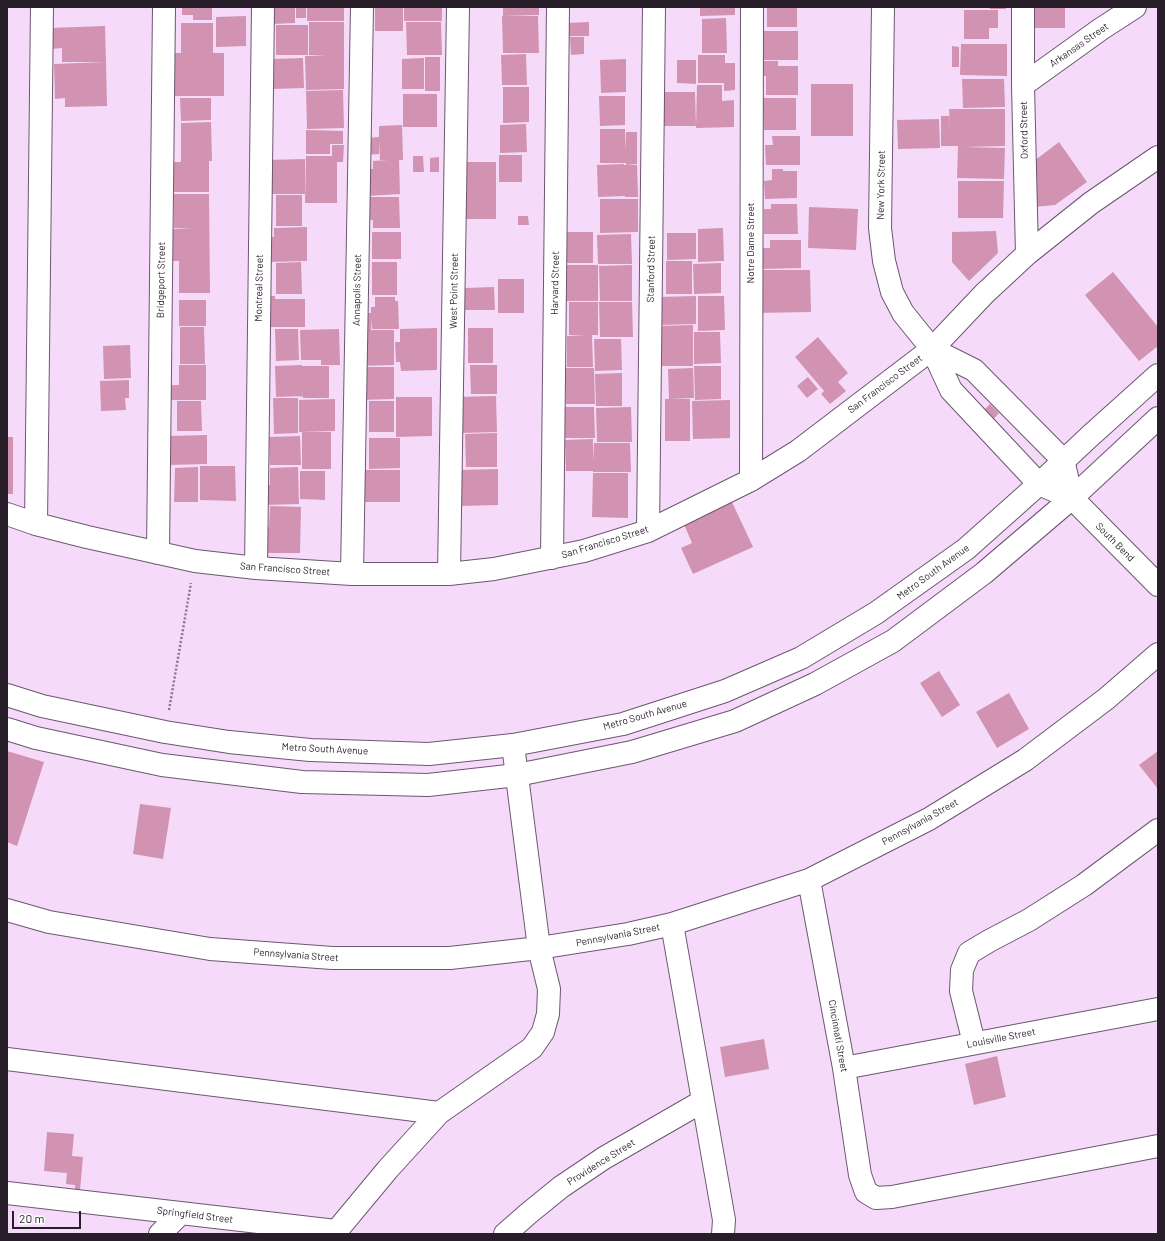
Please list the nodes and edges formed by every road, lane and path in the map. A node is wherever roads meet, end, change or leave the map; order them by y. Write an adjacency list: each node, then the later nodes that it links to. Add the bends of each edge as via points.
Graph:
1 (42, 7): 23 (street)
2 (164, 7): 25 (street, Bridgeport Street)
3 (263, 7): 28 (street, Montreal Street)
4 (362, 7): 29 (street, Annapolis Street)
5 (458, 7): 30 (street, West Point Street)
6 (558, 7): 26 (street, Harvard Street)
7 (654, 7): 24 (street, Stanford Street)
8 (752, 7): 19 (street, Notre Dame Street)
9 (883, 7): 15 (street, New York Street, via 880,228 884,261 892,292 903,314)
10 (1023, 7): 12 (street, Oxford Street)
11 (1135, 7): 12 (street, Arkansas Street)
12 (1023, 85): 14 (street, Oxford Street)
13 (1158, 157): 14 (street, San Francisco Street, via 1091,203)
14 (1027, 254): 15 (street, San Francisco Street, via 984,294)
15 (932, 349): 18 (street, via 974,370); 19 (street, San Francisco Street, via 798,451); 20 (street, via 951,390)
16 (1158, 375): 18 (street, Metro South Avenue)
17 (1158, 418): 21 (street)
18 (1063, 460): 20 (street, Metro South Avenue); 21 (street)
19 (751, 480): 24 (street, San Francisco Street)
20 (1039, 484): 21 (street); 36 (street, Metro South Avenue, via 966,549 876,613 802,658 725,691 623,724)
21 (1072, 498): 31 (street, South Bend); 37 (street, via 984,573 893,641 815,684 734,721 632,752)
22 (7, 514): 23 (street, San Francisco Street)
23 (36, 524): 25 (street, San Francisco Street)
24 (648, 531): 26 (street, San Francisco Street)
25 (158, 552): 27 (street, San Francisco Street)
26 (552, 558): 30 (street, San Francisco Street)
27 (196, 561): 28 (street, San Francisco Street); 35 (path)
28 (256, 568): 29 (street, San Francisco Street)
29 (352, 574): 30 (street, San Francisco Street)
30 (449, 574)
31 (1158, 586)
32 (1158, 654): 39 (street, Pennsylvania Street, via 1106,699 1025,760 929,820)
33 (7, 695): 35 (street, Metro South Avenue, via 42,706)
34 (7, 729): 37 (street, via 36,738 162,765 302,782 428,785)
35 (165, 732): 36 (street, Metro South Avenue, via 229,742 318,750 429,754)
36 (513, 745): 37 (street)
37 (517, 775): 42 (street)
38 (1158, 830): 44 (street, via 1060,901 969,953 962,970 961,991)
39 (809, 880): 41 (street, Pennsylvania Street); 46 (street, Cincinnati Street)
40 (7, 910): 42 (street, Pennsylvania Street, via 49,922 210,949 332,958 450,958)
41 (672, 924): 42 (street, Pennsylvania Street, via 628,934); 47 (street)
42 (539, 948): 48 (street, via 549,989 548,1014 543,1032 532,1048)
43 (1158, 1009): 44 (street, Louisville Street)
44 (974, 1043): 46 (street, Louisville Street)
45 (7, 1059): 48 (street)
46 (844, 1068): 49 (street, Cincinnati Street, via 860,1175 866,1192 876,1198)
47 (704, 1101): 54 (street, Providence Street, via 604,1158 561,1187); 55 (street, via 724,1220)
48 (439, 1113): 52 (street)
49 (1158, 1146)
50 (7, 1193): 51 (street, Springfield Street)
51 (181, 1213): 52 (street, Springfield Street); 53 (street)
52 (335, 1233)
53 (160, 1234)
54 (505, 1234)
55 (723, 1234)

